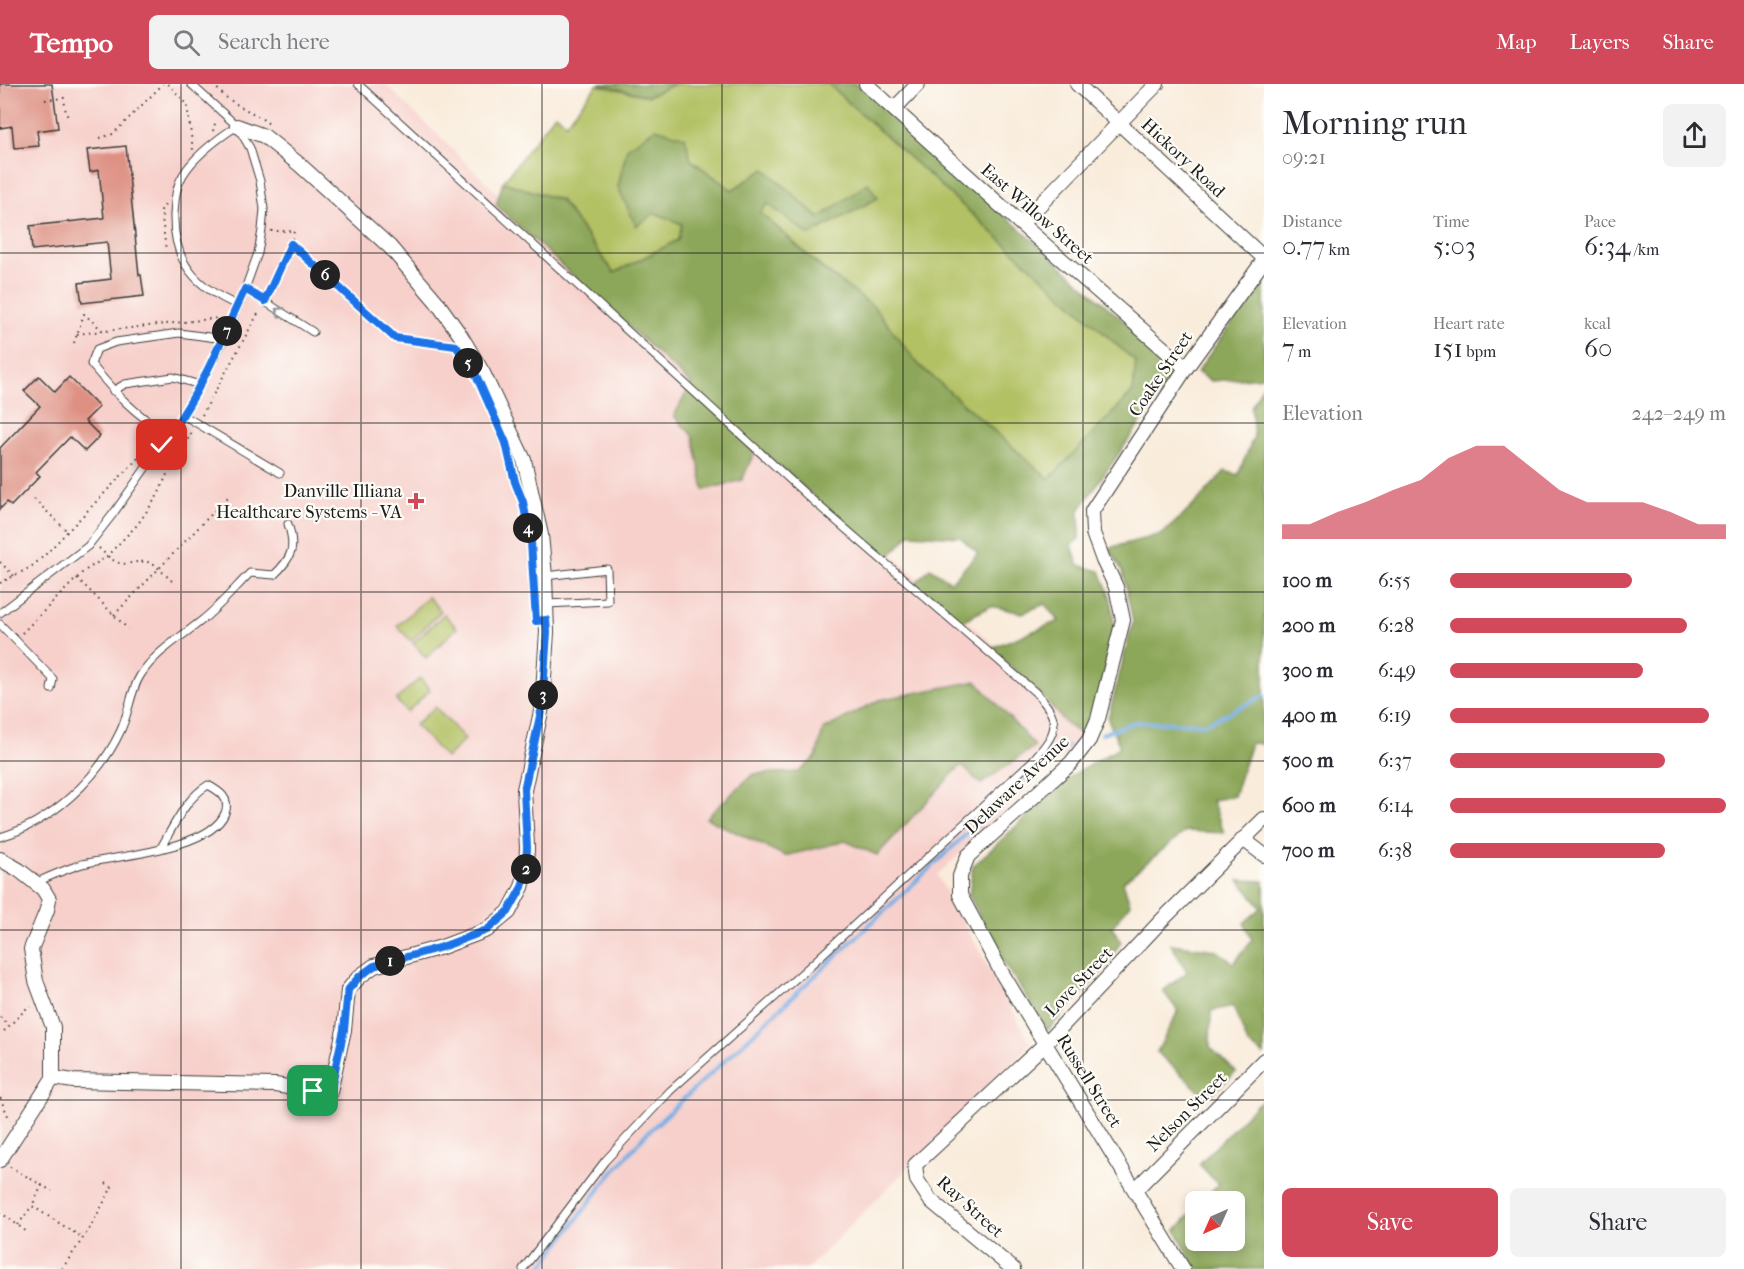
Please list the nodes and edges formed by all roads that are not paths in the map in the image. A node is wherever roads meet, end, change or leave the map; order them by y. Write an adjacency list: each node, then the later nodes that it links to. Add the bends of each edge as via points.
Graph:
1 (191, 84): 9 (lane)
2 (358, 84): 44 (lane, via 802,491 1035,692 1054,716 1048,743 1031,762 635,1127)
3 (866, 84): 7 (street, East Willow Street)
4 (918, 84): 7 (street)
5 (1077, 84): 8 (street, Hickory Road)
6 (1157, 84): 8 (street)
7 (894, 109): 10 (street, East Willow Street)
8 (1119, 123): 10 (street); 11 (street, Hickory Road)
9 (237, 126): 12 (lane, via 250,148 264,209 258,253); 13 (lane, via 210,146 184,174 178,185 174,226 188,270 199,283); 24 (street, via 264,136 390,247 461,336 524,460 541,535)
10 (1021, 224): 16 (street, East Willow Street)
11 (1264, 259): 16 (street, Coake Street)
12 (245, 289): 13 (lane); 14 (lane, one-way to 12)
13 (237, 305): 15 (lane)
14 (314, 332)
15 (224, 339): 17 (lane); 18 (lane, via 179,333 116,342 98,349 91,364)
16 (1186, 368): 22 (street, Coake Street)
17 (200, 385): 18 (lane, via 173,377 125,384); 19 (lane)
18 (113, 391): 20 (lane, via 146,421)
19 (183, 416): 20 (lane); 21 (lane)
20 (168, 434): 26 (lane, via 88,546)
21 (279, 473)
22 (1092, 511): 35 (street, Delaware Avenue, via 1093,533 1116,587 1123,620 1098,719 1089,740 1071,763 968,856)
23 (288, 524): 30 (lane, via 293,540 287,562 274,575 250,573 203,620 173,641 139,677 122,730 94,772 41,820)
24 (545, 576): 25 (street); 25 (lane, via 607,569 608,600)
25 (547, 604): 39 (street, via 542,707 524,790 527,847 522,887 508,912 487,930 374,966 359,977 348,990 344,1030 329,1096 275,1085)
26 (0, 613)
27 (0, 624): 28 (lane, via 53,679)
28 (51, 689)
29 (1264, 819): 31 (street, Love Street)
30 (0, 837)
31 (1243, 839): 33 (street); 37 (street, Love Street)
32 (160, 849): 32 (lane, via 194,839 223,818 227,808 221,792 208,785 198,791); 36 (lane, via 81,865)
33 (1264, 855)
34 (0, 860): 36 (street)
35 (960, 876): 37 (street, Russell Street, via 960,895)
36 (35, 882): 39 (street, via 48,899 31,949 36,981 53,1027)
37 (1045, 1044): 41 (street, Love Street); 42 (street, Russell Street)
38 (1264, 1060): 42 (street, Nelson Street)
39 (53, 1078): 40 (street, via 20,1129)
40 (4, 1163)
41 (915, 1165): 43 (street, Ray Street, via 916,1180 930,1200)
42 (1135, 1190): 45 (street, Russell Street)
43 (1010, 1268)
44 (523, 1269)
45 (1183, 1269)

